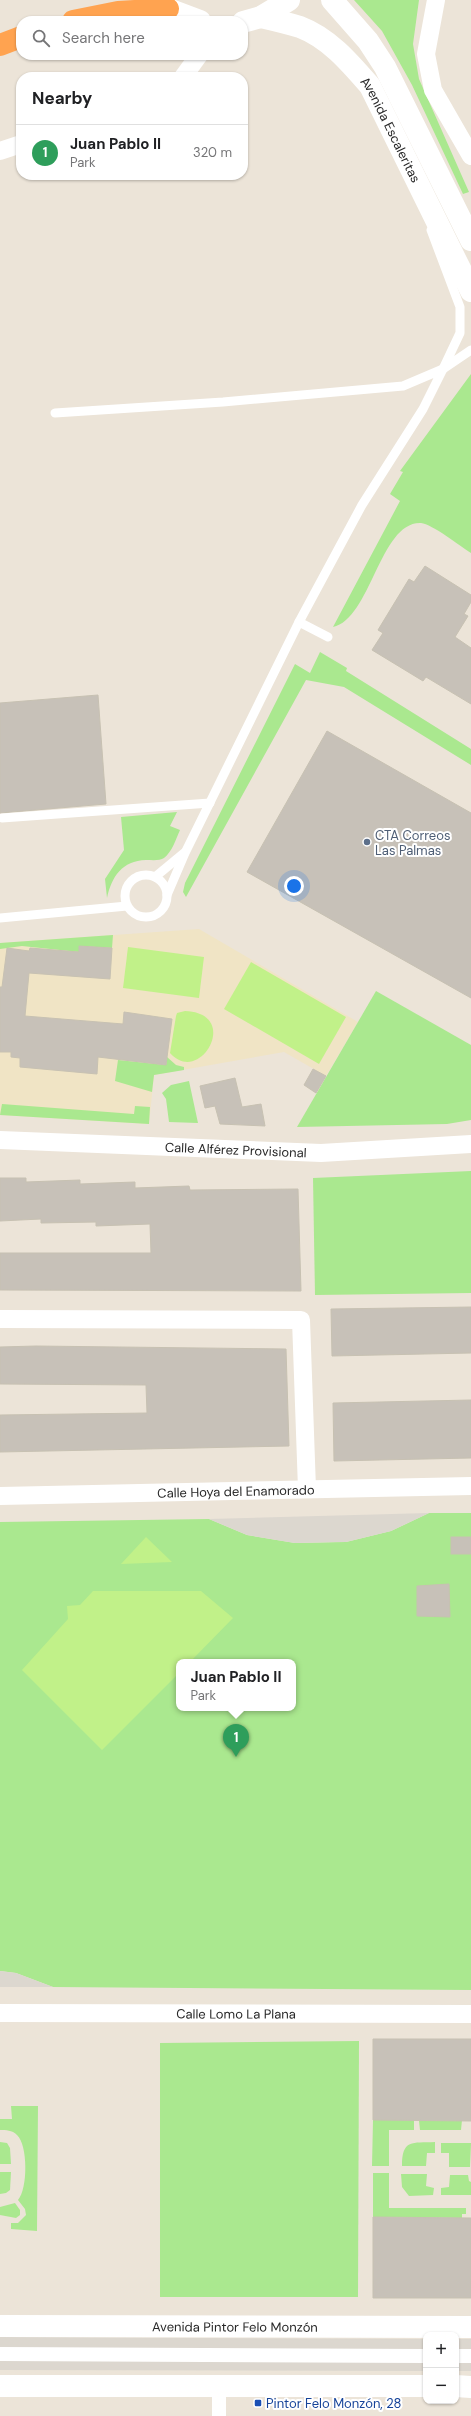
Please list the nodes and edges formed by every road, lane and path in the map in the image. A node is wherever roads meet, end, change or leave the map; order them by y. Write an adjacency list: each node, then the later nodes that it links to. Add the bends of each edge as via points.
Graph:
1 (289, 0): 7 (street)
2 (332, 0): 16 (street, Avenida Escaleritas, via 368,41 385,67)
3 (436, 0): 14 (street, via 426,54 433,90)
4 (162, 4): 5 (highway); 6 (street)
5 (98, 16)
6 (189, 16)
7 (252, 19): 15 (street, Avenida Escaleritas, via 301,28 345,57 370,86)
8 (16, 39): 9 (highway)
9 (0, 45)
10 (195, 60): 11 (street)
11 (186, 72)
12 (16, 146): 13 (street)
13 (0, 151)
14 (471, 156)
15 (414, 174): 17 (street, Avenida Escaleritas); 19 (lane, via 438,253 460,307 460,333)
16 (469, 231)
17 (471, 291)
18 (471, 350): 19 (lane)
19 (443, 369): 20 (lane, via 403,386 223,402); 21 (lane, via 423,409 362,505)
20 (55, 413)
21 (299, 622): 22 (lane); 23 (lane)
22 (328, 637)
23 (210, 803): 24 (lane); 25 (lane)
24 (2, 818)
25 (185, 852): 26 (lane); 27 (lane)
26 (155, 877): 27 (lane, via 162,882); 28 (lane, via 143,874 131,880 124,892)
27 (167, 895): 28 (lane, via 163,909 151,916 137,916)
28 (127, 906): 29 (lane)
29 (0, 918)
30 (0, 1140): 31 (street, Calle Alférez Provisional, via 321,1153)
31 (471, 1144)
32 (0, 1319): 34 (street, via 301,1320)
33 (471, 1486): 34 (street, Calle Hoya del Enamorado)
34 (307, 1489): 35 (street, Calle Hoya del Enamorado)
35 (0, 1496)
36 (0, 2013): 37 (street, Calle Lomo La Plana)
37 (471, 2014)
38 (0, 2326): 39 (street, Avenida Pintor Felo Monzón)
39 (471, 2327)
40 (0, 2354): 41 (street)
41 (423, 2356)
42 (459, 2356): 43 (street)
43 (471, 2356)
44 (0, 2386): 47 (street)
45 (423, 2386): 47 (street)
46 (459, 2386): 48 (street)
47 (219, 2387): 49 (street)
48 (471, 2387)
49 (219, 2416)

